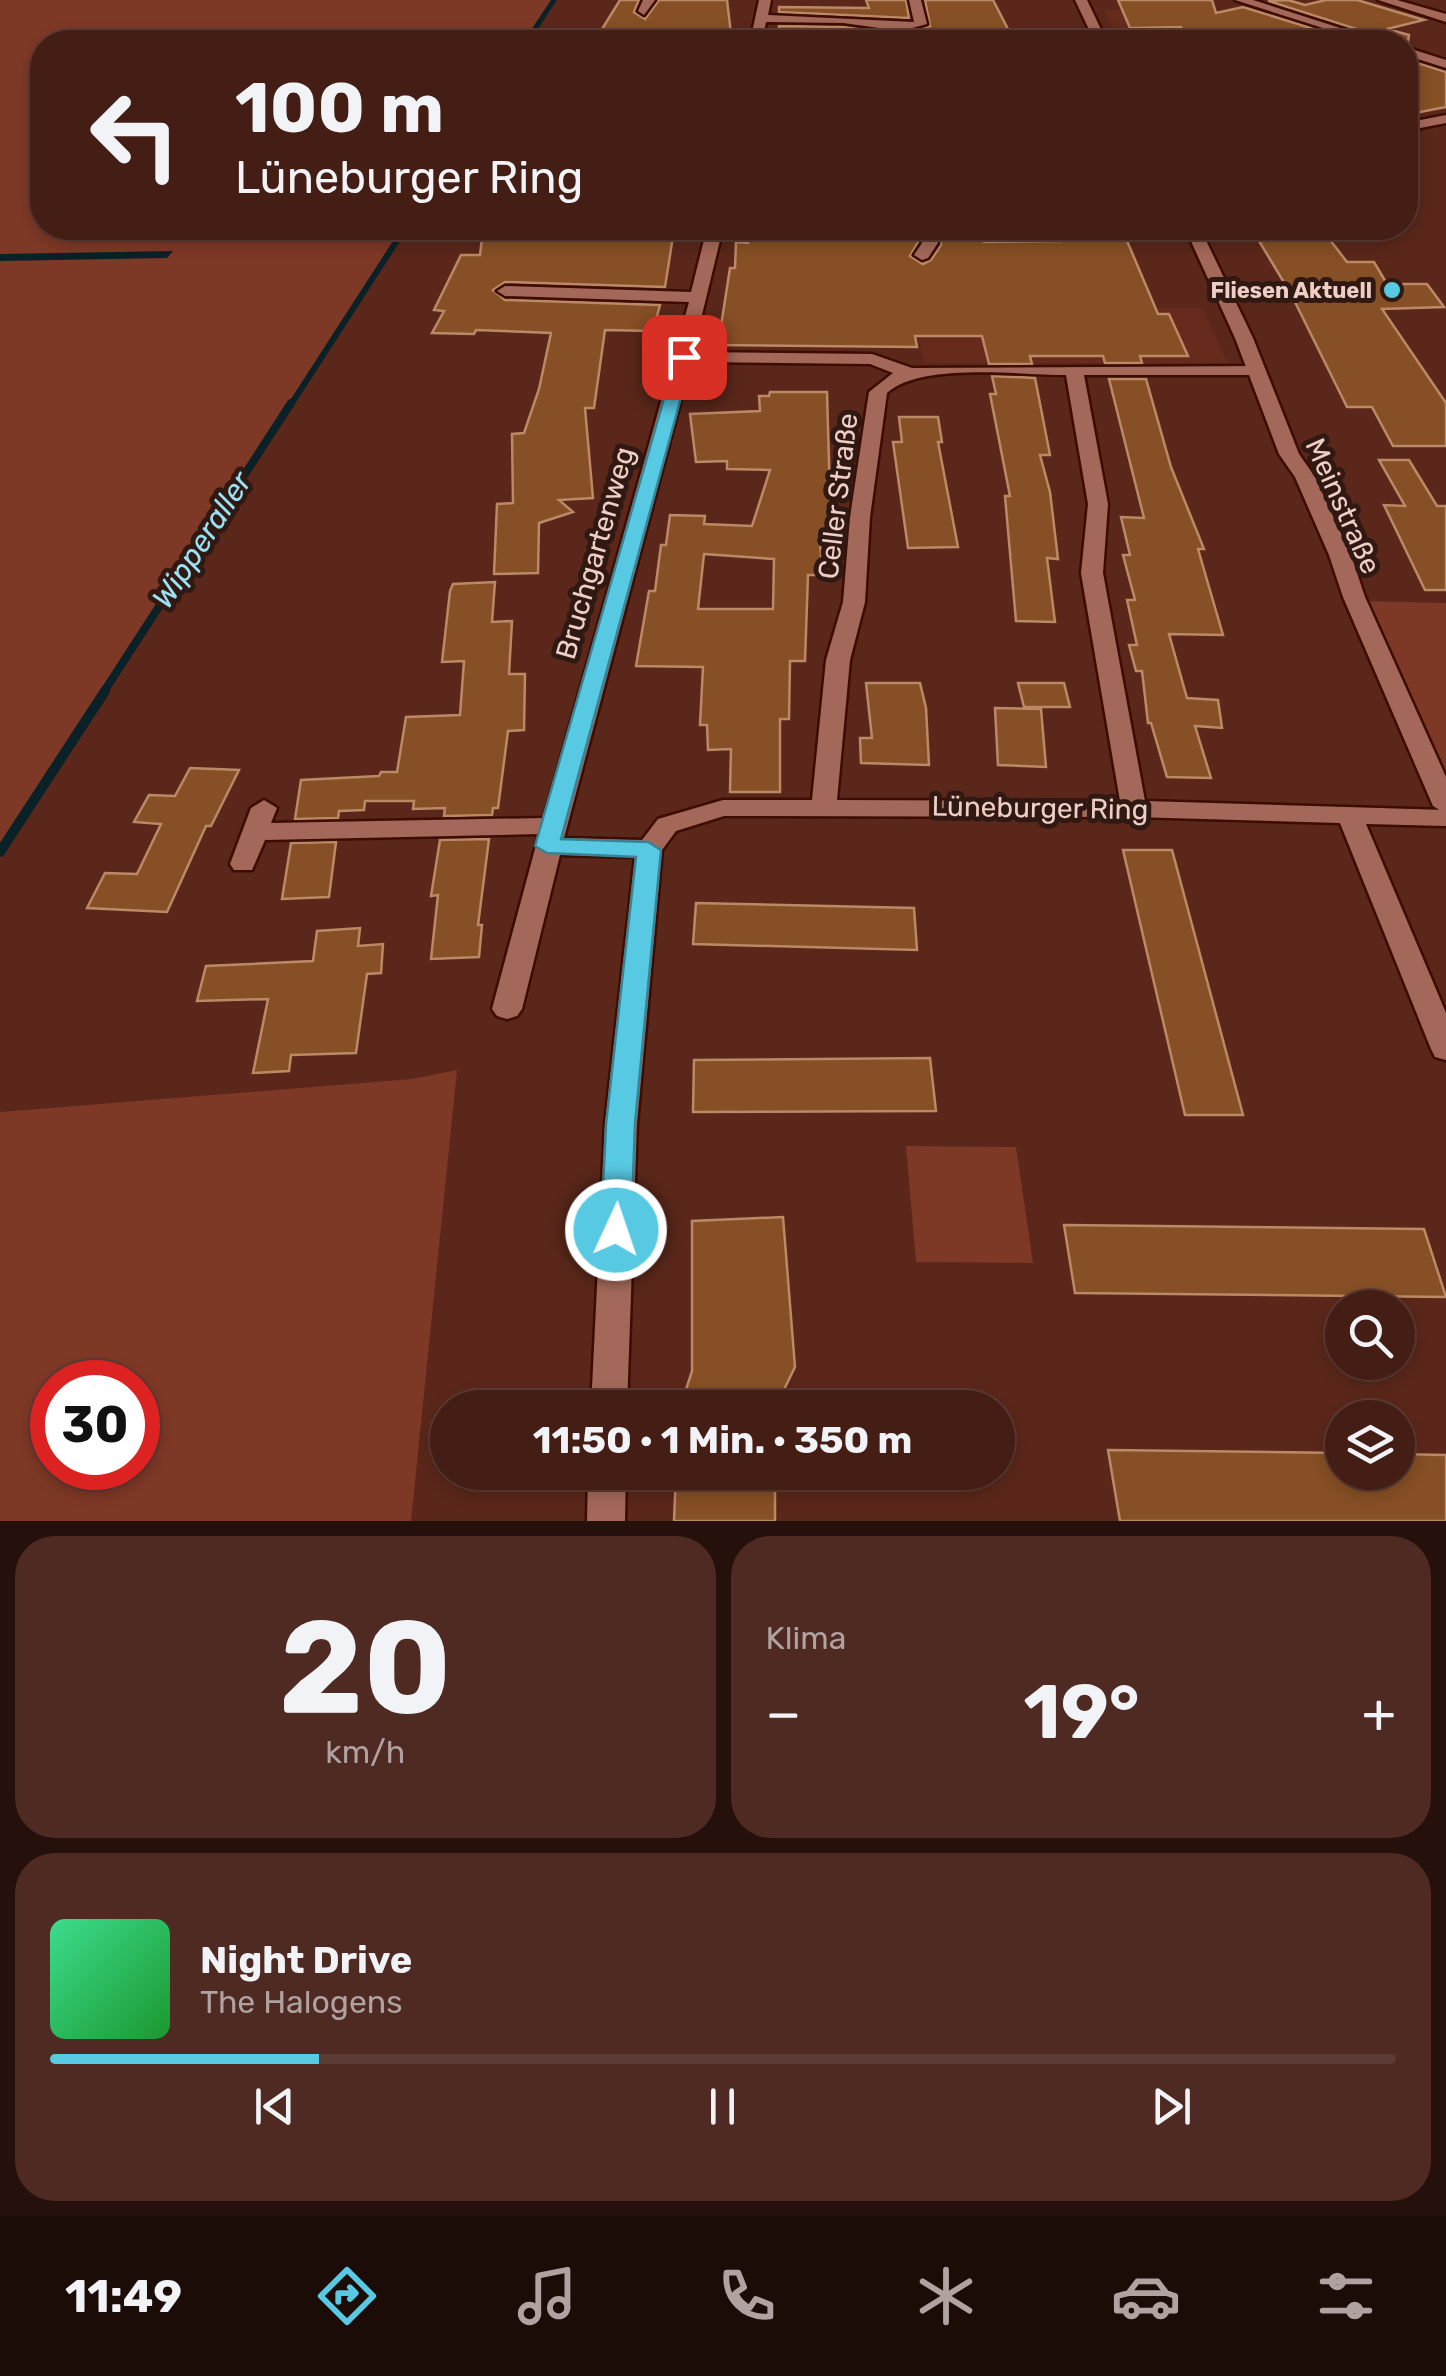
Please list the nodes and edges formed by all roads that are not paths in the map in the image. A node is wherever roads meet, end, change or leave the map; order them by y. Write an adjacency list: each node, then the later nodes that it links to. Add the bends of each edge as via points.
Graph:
1 (765, 0): 6 (street)
2 (915, 0): 6 (street, via 921,24 896,28 846,19)
3 (1080, 0): 9 (street)
4 (1240, 0): 10 (street)
5 (1384, 0): 7 (street)
6 (762, 18): 8 (street)
7 (1446, 18)
8 (759, 30)
9 (1095, 30)
10 (1339, 30)
11 (1418, 56): 12 (street)
12 (1446, 64)
13 (1446, 119): 14 (street)
14 (1418, 125)
15 (711, 240): 19 (street, Bruchgartenweg)
16 (930, 240): 18 (street)
17 (1197, 240): 23 (street, Meinstraße)
18 (922, 255)
19 (698, 297): 20 (street, via 508,284); 21 (street, Bruchgartenweg)
20 (496, 312)
21 (684, 357): 24 (street, via 872,359); 30 (street, Bruchgartenweg)
22 (1074, 370): 23 (street); 24 (street); 27 (street, via 1098,504 1092,573)
23 (1256, 370): 25 (street, Meinstraße)
24 (910, 373): 26 (street, Celler Straße, via 878,392 854,602 838,660)
25 (1446, 806)
26 (824, 807): 27 (street, Lüneburger Ring); 31 (street, Lüneburger Ring, via 723,808 668,825)
27 (1134, 808): 28 (street, Lüneburger Ring)
28 (1350, 816): 29 (street, Lüneburger Ring); 34 (street)
29 (1446, 818)
30 (549, 836): 31 (street); 32 (street, via 260,820); 33 (street, Bruchgartenweg)
31 (648, 850): 35 (street, via 620,1124)
32 (243, 864)
33 (507, 1010)
34 (1446, 1048)
35 (610, 1390)
36 (607, 1490): 37 (street)
37 (606, 1521)

